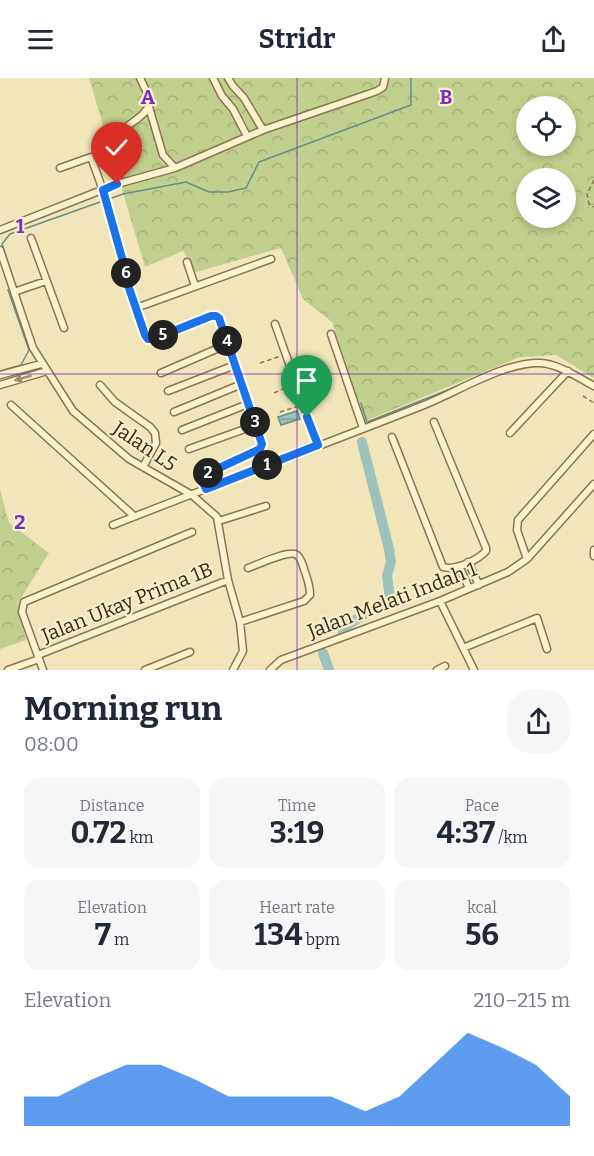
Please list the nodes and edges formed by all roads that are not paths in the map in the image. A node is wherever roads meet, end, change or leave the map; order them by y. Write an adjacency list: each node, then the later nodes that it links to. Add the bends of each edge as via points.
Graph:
1 (140, 78): 5 (street, via 149,97)
2 (213, 78): 7 (street)
3 (228, 78): 6 (street)
4 (385, 78): 6 (street, via 377,91)
5 (149, 108): 9 (street, via 163,155); 10 (street, via 118,139)
6 (263, 130): 7 (street)
7 (247, 136): 9 (street)
8 (60, 168): 11 (street, via 91,157)
9 (175, 168): 10 (street)
10 (117, 184): 11 (street)
11 (100, 191): 12 (street); 20 (street)
12 (0, 230)
13 (31, 238): 17 (street)
14 (0, 250): 19 (street, Jalan L5)
15 (271, 260): 18 (street)
16 (187, 262): 18 (street)
17 (46, 281): 19 (street); 22 (street)
18 (195, 286): 20 (street)
19 (14, 292): 25 (street, Jalan L5)
20 (136, 308): 24 (street, via 145,335 151,339 214,316 219,318)
21 (275, 324): 46 (street)
22 (64, 328)
23 (331, 334): 41 (street)
24 (228, 344): 26 (street); 29 (street)
25 (41, 364): 27 (street, Jalan L5); 30 (street)
26 (235, 365): 31 (street); 35 (street)
27 (47, 371): 32 (street, one-way to 32); 48 (street, Jalan L5, via 79,418)
28 (568, 371): 34 (street); 41 (street, via 540,363 510,369); 43 (street)
29 (161, 373)
30 (0, 375)
31 (242, 384): 36 (street); 38 (street)
32 (0, 385)
33 (100, 385): 48 (street, via 115,402 154,430 156,443)
34 (594, 386)
35 (168, 391)
36 (248, 404): 40 (street); 42 (street)
37 (12, 405): 53 (street)
38 (174, 412)
39 (434, 422): 60 (street, via 485,544 484,554)
40 (256, 425): 47 (street); 50 (street, via 260,449 204,475)
41 (363, 428): 46 (street)
42 (182, 430)
43 (510, 433)
44 (594, 434): 59 (street, via 518,520 517,530)
45 (392, 437): 61 (street, via 443,567)
46 (318, 445): 50 (street)
47 (189, 449)
48 (143, 467): 51 (street, Jalan L5)
49 (594, 484): 59 (street, Jalan Melati Indah 1)
50 (206, 489): 51 (street)
51 (192, 495): 53 (street); 54 (street, Jalan L5)
52 (266, 506): 54 (street)
53 (134, 516): 55 (street)
54 (219, 521): 63 (street)
55 (113, 525)
56 (192, 532): 71 (street, via 27,600 22,612)
57 (594, 550): 58 (street)
58 (594, 556)
59 (527, 559): 64 (street, Jalan Melati Indah 1)
60 (468, 562): 61 (street); 64 (street)
61 (459, 566): 65 (street)
62 (248, 568): 67 (street, via 294,554 302,562 310,595 304,601)
63 (228, 580): 67 (street); 71 (street, Jalan Ukay Prima 1B)
64 (479, 585): 65 (street, Jalan Melati Indah 1)
65 (469, 588): 66 (street, Jalan Melati Indah 1)
66 (440, 601): 68 (street); 77 (street, Jalan Melati Indah 1, via 281,660)
67 (240, 622): 76 (street, via 243,651)
68 (463, 648): 69 (street, via 537,618); 79 (street)
69 (547, 649)
70 (190, 652): 75 (street)
71 (39, 657): 73 (street, Jalan Ukay Prima 1B); 74 (street)
72 (446, 666): 78 (street)
73 (8, 670)
74 (43, 670)
75 (145, 670)
76 (233, 670)
77 (270, 670)
78 (437, 670)
79 (474, 670)

